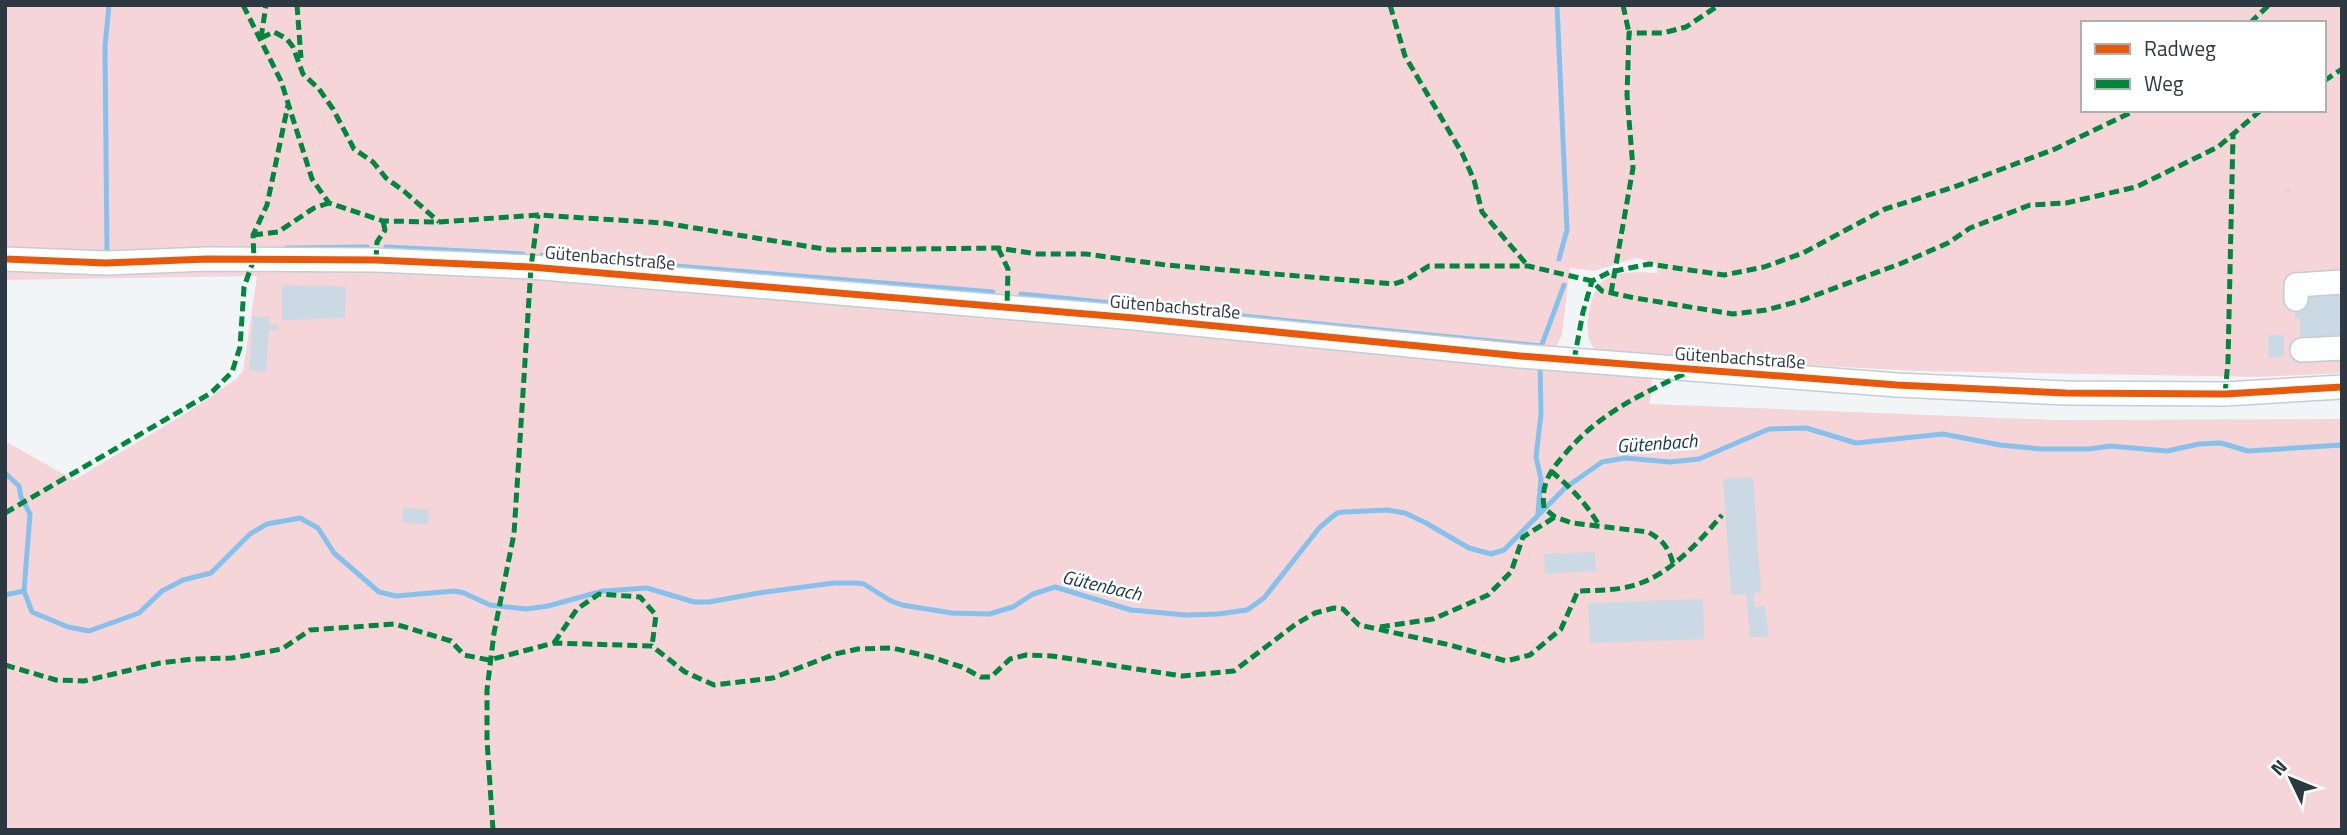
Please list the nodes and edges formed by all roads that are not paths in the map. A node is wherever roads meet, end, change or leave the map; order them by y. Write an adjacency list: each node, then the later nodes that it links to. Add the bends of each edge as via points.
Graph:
1 (5, 259): 6 (street, Gütenbachstraße, via 106,263 376,260 531,267 1520,356 1897,385 2225,394)
2 (2342, 282): 3 (street, via 2296,285)
3 (2296, 299)
4 (2342, 348): 5 (street)
5 (2302, 350)
6 (2342, 387)

